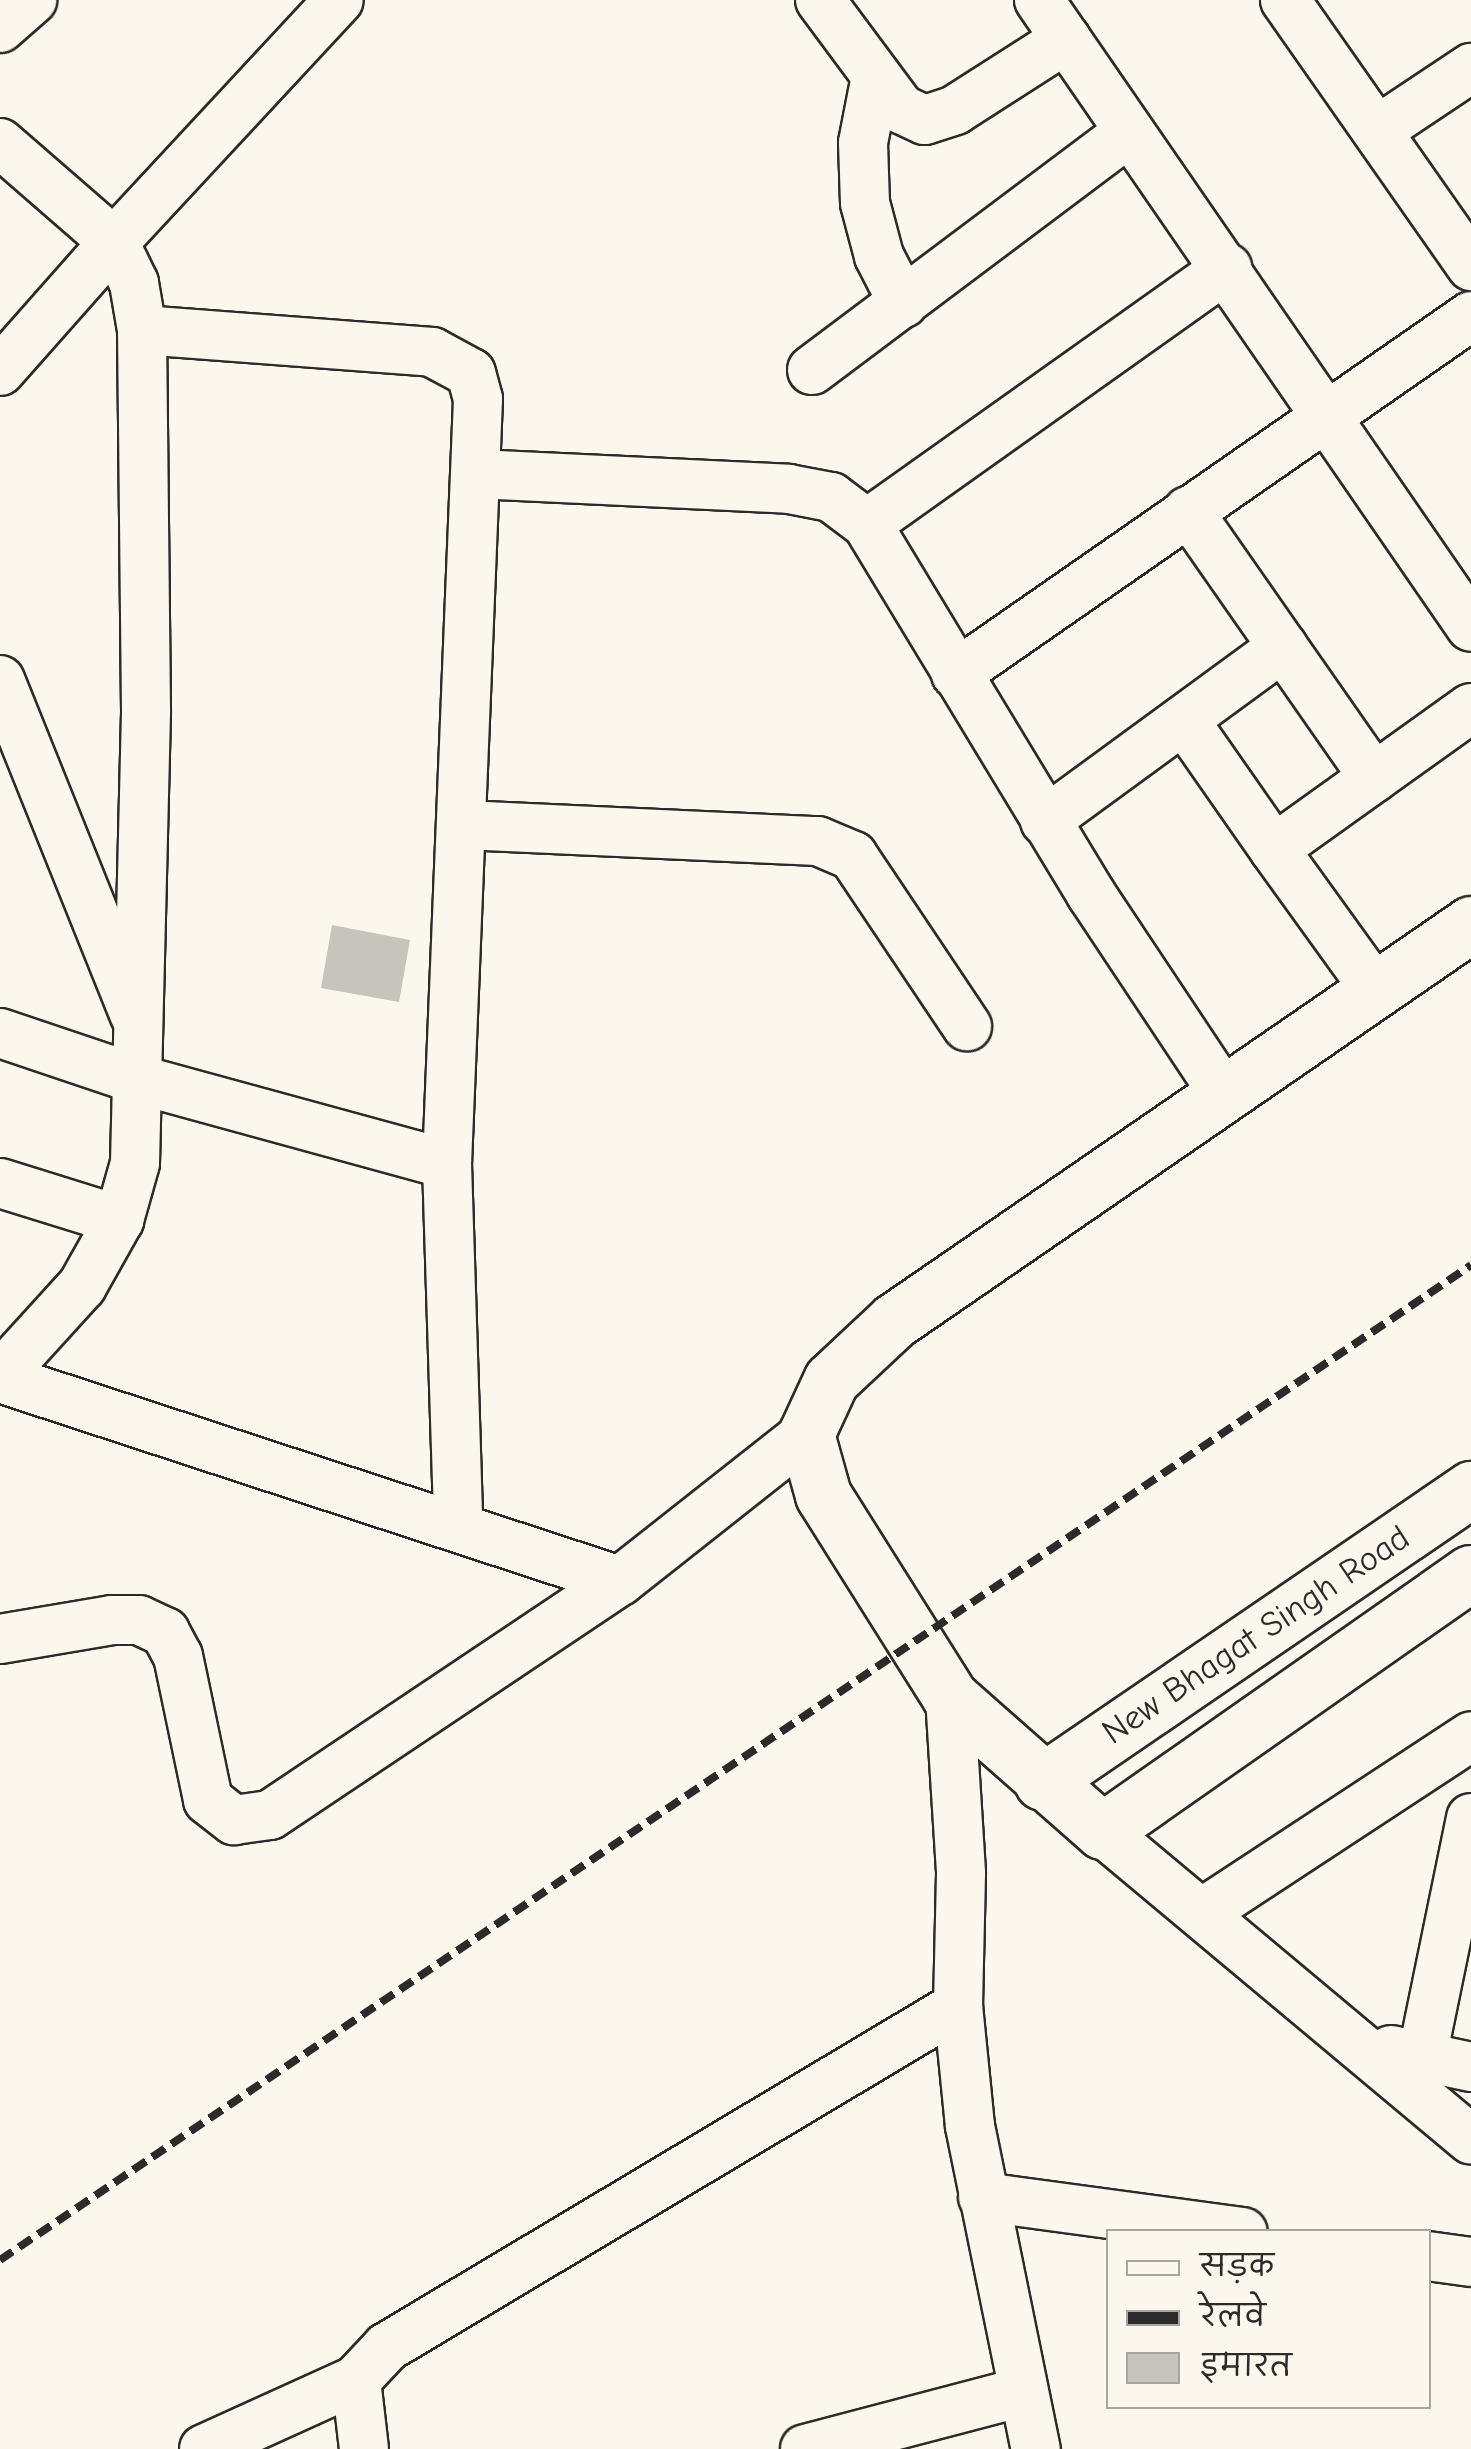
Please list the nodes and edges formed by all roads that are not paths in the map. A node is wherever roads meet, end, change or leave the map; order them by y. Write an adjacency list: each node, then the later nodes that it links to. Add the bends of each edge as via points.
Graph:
1 (32, 0): 6 (street)
2 (339, 0): 13 (street)
3 (820, 0): 9 (street)
4 (1040, 0): 7 (street)
5 (1285, 0): 10 (street)
6 (0, 28)
7 (1066, 39): 9 (street, via 955,110 925,120 901,109); 11 (street)
8 (1471, 68): 10 (street)
9 (876, 76): 16 (street, via 863,144 866,203 879,256)
10 (1378, 130): 14 (street)
11 (1129, 132): 15 (street); 16 (street)
12 (0, 143): 13 (street)
13 (114, 242): 18 (street, via 134,283); 20 (street)
14 (1471, 266)
15 (1227, 268): 21 (street); 24 (street)
16 (903, 302): 19 (street)
17 (1471, 316): 21 (street)
18 (142, 330): 22 (street, via 455,359 471,373 478,398); 38 (street)
19 (812, 370)
20 (0, 371)
21 (1324, 417): 23 (street); 25 (street)
22 (476, 474): 24 (street, via 789,488 830,496); 33 (street)
23 (1188, 511): 26 (street); 27 (street)
24 (867, 524): 27 (street)
25 (1471, 627)
26 (1283, 648): 30 (street); 31 (street)
27 (956, 674): 32 (street)
28 (0, 680): 38 (street, via 87,911)
29 (1471, 708): 31 (street)
30 (1184, 720): 32 (street); 34 (street)
31 (1374, 778): 34 (street)
32 (1046, 821): 41 (street)
33 (463, 825): 37 (street, via 818,841 853,856); 42 (street)
34 (1274, 849): 36 (street)
35 (1471, 924): 36 (street)
36 (1377, 992): 41 (street)
37 (966, 1026)
38 (140, 1028): 40 (street)
39 (0, 1033): 40 (street)
40 (140, 1080): 42 (street); 44 (street, via 135,1163)
41 (1225, 1096): 46 (street, via 894,1321 831,1380)
42 (448, 1164): 48 (street)
43 (0, 1183): 44 (street)
44 (119, 1220): 45 (street, via 82,1286)
45 (0, 1377): 48 (street)
46 (806, 1434): 50 (street); 52 (street, via 823,1494)
47 (1471, 1489): 54 (street, New Bhagat Singh Road)
48 (458, 1524): 50 (street)
49 (1471, 1573): 56 (street, New Bhagat Singh Road)
50 (620, 1580): 51 (street, via 270,1815 234,1820 208,1800 178,1656 165,1632 139,1620 112,1620)
51 (0, 1639)
52 (950, 1697): 54 (street); 59 (street, via 960,1874)
53 (1471, 1736): 58 (street)
54 (1042, 1782): 56 (street)
55 (1471, 1818): 57 (street)
56 (1102, 1831): 58 (street)
57 (1464, 1888): 61 (street)
58 (1202, 1912): 60 (street)
59 (958, 2006): 64 (street); 68 (street, via 386,2347)
60 (1363, 2044): 61 (street); 63 (street)
61 (1422, 2057): 62 (street)
62 (1471, 2067)
63 (1471, 2139)
64 (983, 2197): 65 (street); 69 (street)
65 (1221, 2229)
66 (1431, 2256): 67 (street)
67 (1471, 2262)
68 (356, 2380): 70 (street); 71 (street)
69 (1023, 2392): 72 (street); 73 (street)
70 (204, 2449)
71 (364, 2449)
72 (805, 2449)
73 (1036, 2449)

